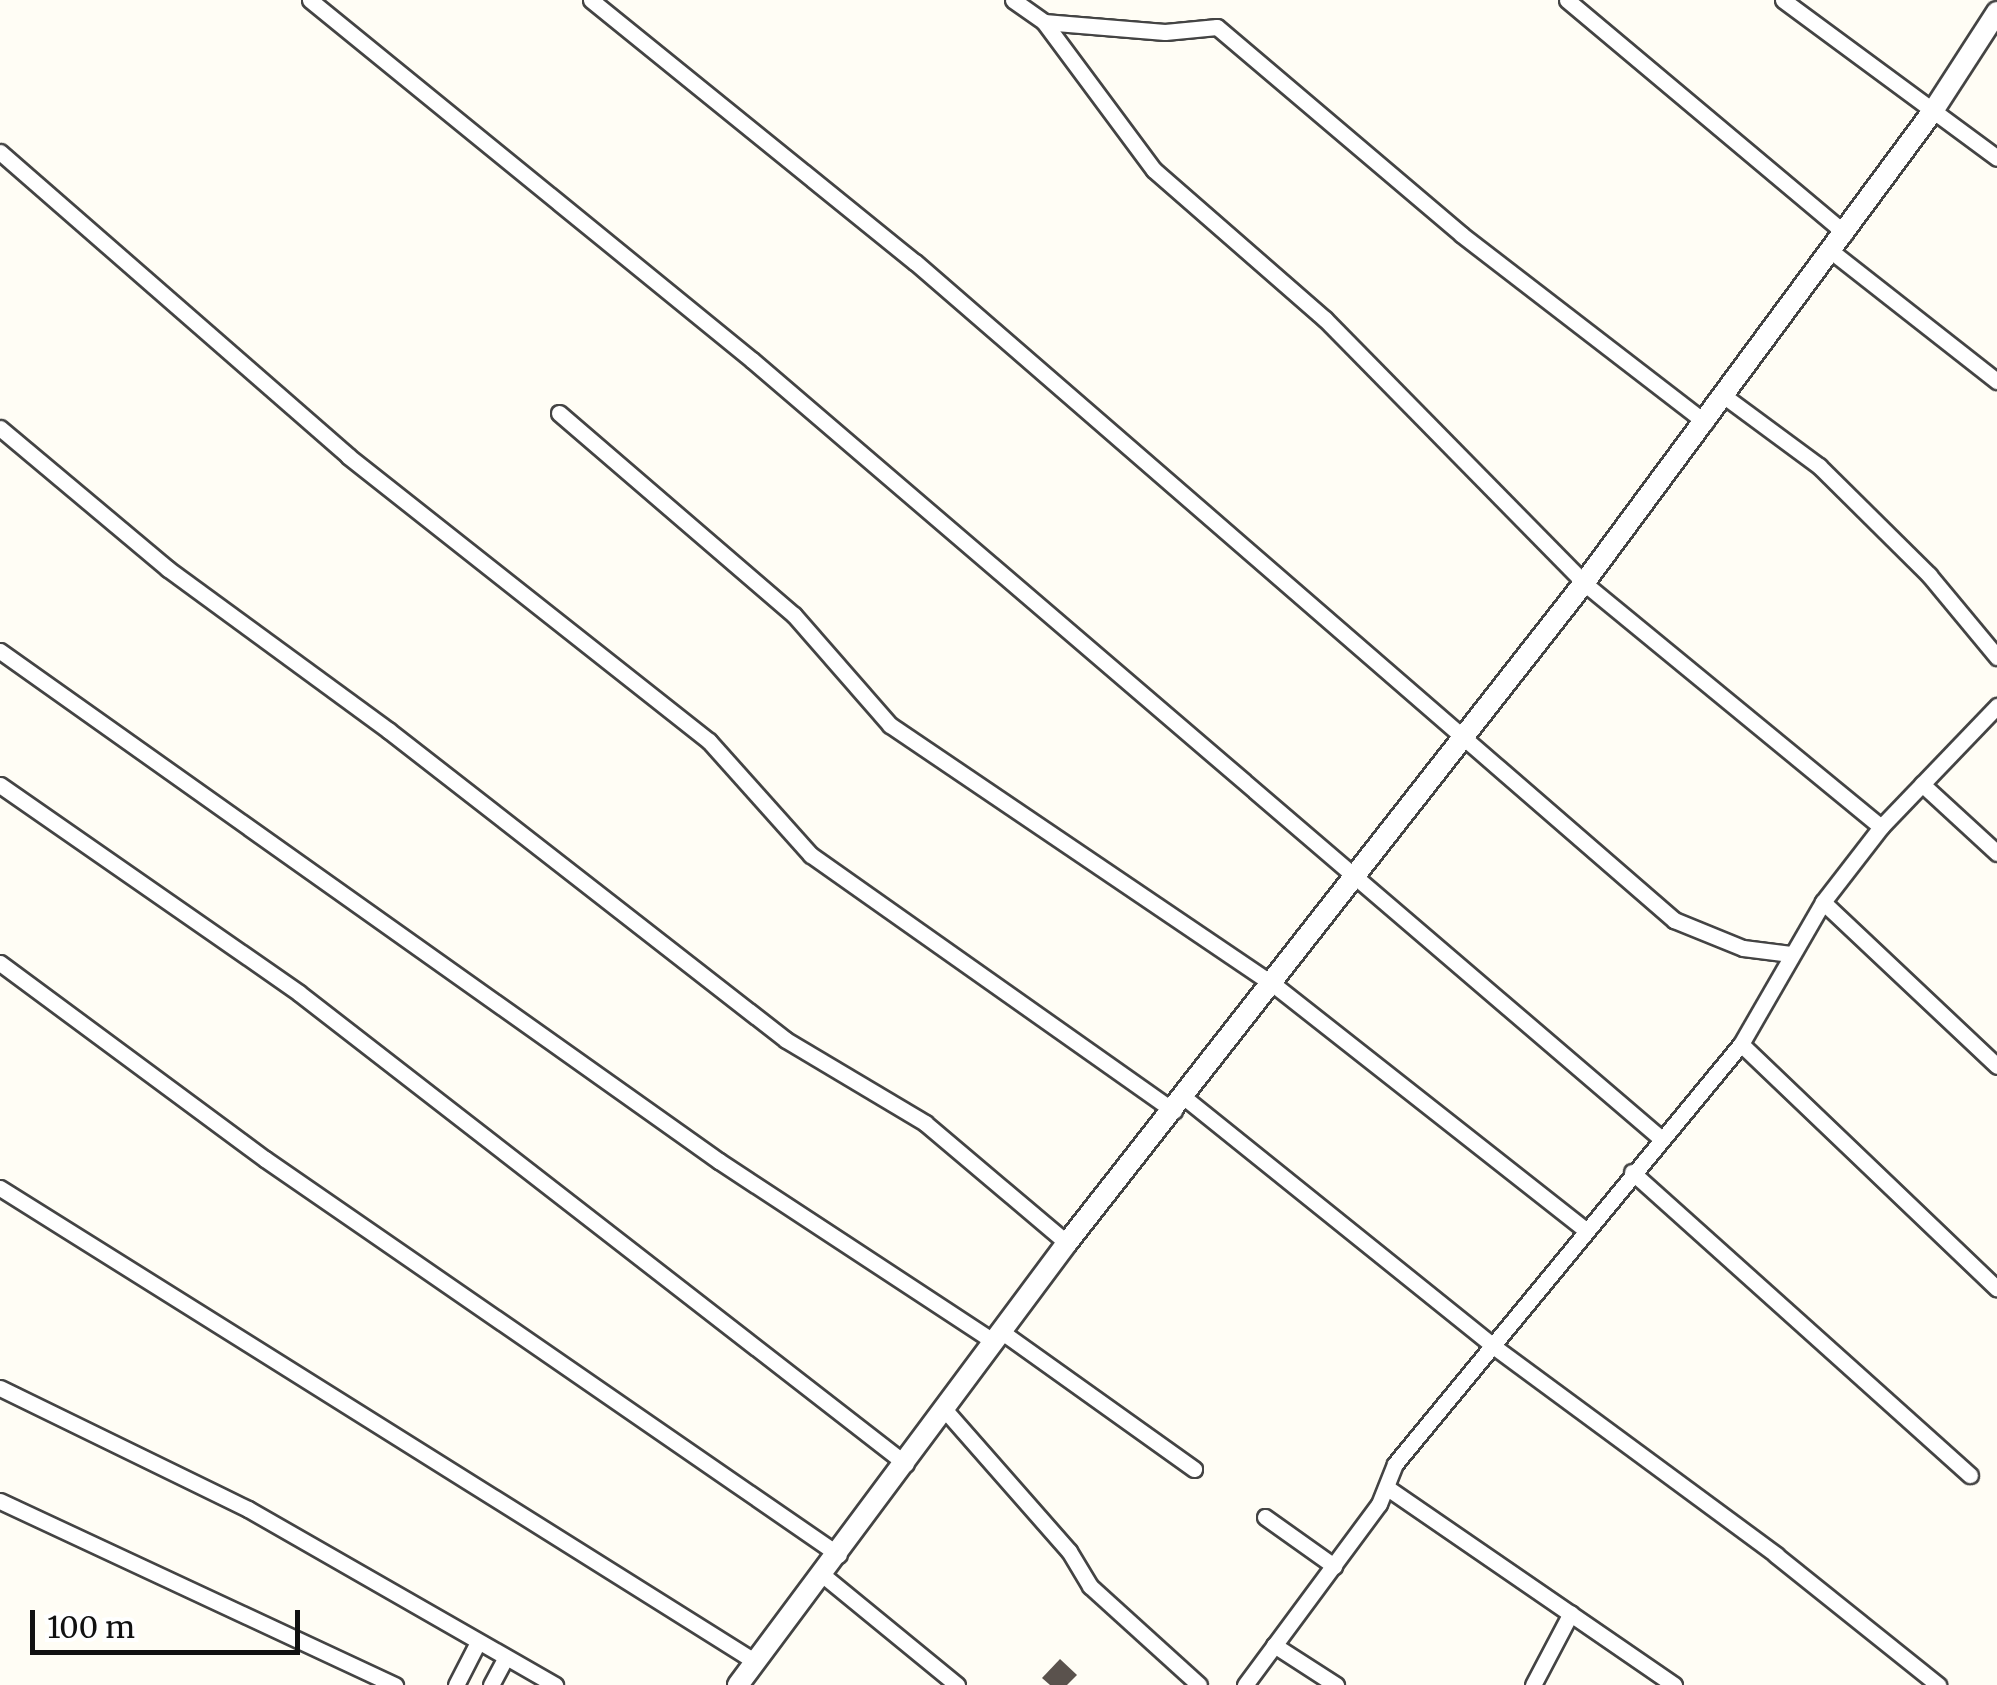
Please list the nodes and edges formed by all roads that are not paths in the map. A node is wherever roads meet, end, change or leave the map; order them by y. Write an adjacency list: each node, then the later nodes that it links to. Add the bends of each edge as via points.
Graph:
1 (310, 0): 27 (street, via 752,360)
2 (591, 0): 22 (street, via 915,262)
3 (1012, 0): 7 (street)
4 (1567, 0): 11 (street)
5 (1783, 0): 8 (street)
6 (1997, 12): 8 (street)
7 (1044, 22): 16 (street, via 1165,32 1217,27 1462,235); 18 (street, via 1154,170 1326,319)
8 (1934, 111): 10 (street); 11 (street)
9 (0, 152): 34 (street, via 348,456 709,741 812,855)
10 (1997, 158)
11 (1845, 233): 12 (street)
12 (1832, 251): 13 (street); 14 (street)
13 (1997, 381)
14 (1724, 396): 16 (street); 20 (street, via 1819,466 1929,575)
15 (559, 413): 31 (street, via 794,615 890,725)
16 (1704, 422): 18 (street)
17 (0, 428): 39 (street, via 168,569 342,694 786,1040 925,1123)
18 (1584, 583): 22 (street); 25 (street)
19 (0, 651): 41 (street, via 719,1161)
20 (1997, 657)
21 (1997, 706): 23 (street)
22 (1467, 734): 27 (street); 29 (street, via 1674,920 1743,948)
23 (1922, 784): 25 (street); 26 (street)
24 (0, 785): 45 (street, via 299,993)
25 (1881, 827): 28 (street)
26 (1997, 854)
27 (1358, 874): 31 (street); 35 (street)
28 (1823, 902): 29 (street); 33 (street)
29 (1791, 954): 32 (street)
30 (0, 963): 51 (street, via 265,1160)
31 (1272, 984): 34 (street); 38 (street)
32 (1741, 1044): 35 (street); 40 (street)
33 (1997, 1066)
34 (1180, 1105): 39 (street); 42 (street)
35 (1658, 1136): 36 (street)
36 (1632, 1172): 38 (street); 47 (street)
37 (0, 1188): 58 (street)
38 (1584, 1230): 42 (street)
39 (1067, 1243): 41 (street)
40 (1997, 1289)
41 (998, 1337): 44 (street); 46 (street)
42 (1492, 1346): 48 (street, via 1394,1464); 70 (street, via 1776,1555)
43 (0, 1388): 55 (street, via 248,1508)
44 (945, 1410): 45 (street); 65 (street, via 1069,1551 1090,1586)
45 (906, 1464): 51 (street)
46 (1194, 1469)
47 (1970, 1475)
48 (1389, 1489): 52 (street); 54 (street)
49 (0, 1501): 59 (street)
50 (1265, 1517): 52 (street)
51 (839, 1555): 53 (street)
52 (1334, 1566): 56 (street)
53 (824, 1576): 58 (street); 64 (street)
54 (1571, 1612): 68 (street); 69 (street)
55 (476, 1644): 57 (street); 60 (street)
56 (1274, 1645): 66 (street); 67 (street)
57 (504, 1661): 61 (street); 62 (street)
58 (756, 1662): 63 (street)
59 (395, 1685)
60 (456, 1685)
61 (492, 1685)
62 (554, 1685)
63 (738, 1685)
64 (957, 1685)
65 (1199, 1685)
66 (1244, 1685)
67 (1336, 1685)
68 (1533, 1685)
69 (1674, 1685)
70 (1938, 1685)

